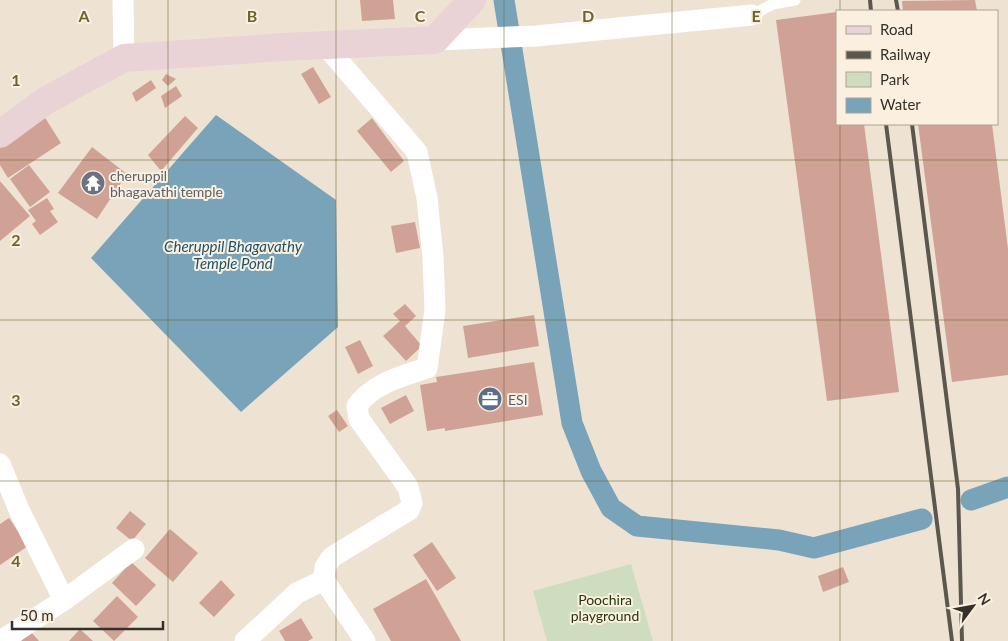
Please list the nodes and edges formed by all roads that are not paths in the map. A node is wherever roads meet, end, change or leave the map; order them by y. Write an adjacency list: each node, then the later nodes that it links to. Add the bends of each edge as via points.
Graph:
1 (123, 0): 7 (street)
2 (472, 0): 5 (street)
3 (795, 0): 4 (lane, via 773,4)
4 (752, 15): 5 (street, via 536,36)
5 (436, 40): 6 (street)
6 (324, 45): 7 (street); 11 (street, via 417,152 427,198 435,310 427,368 399,377 364,395 357,406 360,420 408,487 412,503 409,510 332,557 325,566)
7 (124, 58): 8 (street, via 45,101)
8 (0, 134)
9 (0, 464): 12 (street)
10 (134, 549): 12 (street)
11 (324, 580): 14 (street, via 297,593); 15 (street)
12 (64, 600): 13 (street)
13 (1, 641)
14 (245, 641)
15 (365, 641)

